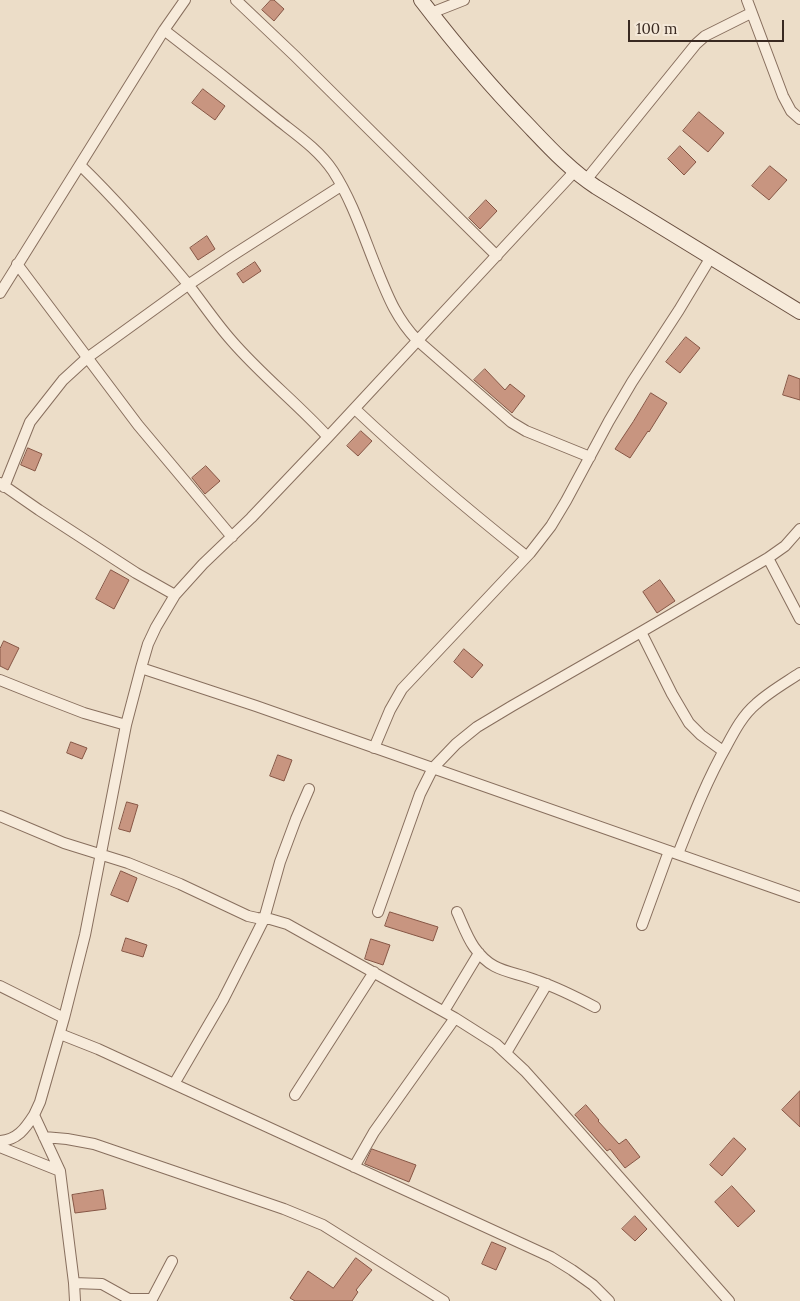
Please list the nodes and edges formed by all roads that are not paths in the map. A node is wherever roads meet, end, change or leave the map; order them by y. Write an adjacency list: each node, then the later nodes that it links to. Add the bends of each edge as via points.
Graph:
1 (185, 0): 8 (street)
2 (236, 0): 13 (street)
3 (421, 0): 6 (main road)
4 (464, 0): 6 (street)
5 (746, 0): 7 (street)
6 (431, 13): 11 (main road, via 515,112)
7 (751, 13): 9 (street, via 783,96); 11 (street, via 705,36 696,44)
8 (164, 30): 10 (street); 12 (street, via 320,155)
9 (800, 119)
10 (80, 165): 15 (street); 16 (street, via 120,205)
11 (580, 175): 13 (street); 14 (main road)
12 (341, 186): 16 (street); 19 (street, via 387,295 406,329)
13 (497, 256): 19 (street)
14 (711, 257): 18 (main road); 23 (street, via 632,382)
15 (17, 264): 17 (street); 20 (street)
16 (188, 285): 20 (street); 22 (street, via 230,339)
17 (0, 293)
18 (800, 312)
19 (417, 340): 21 (street); 23 (street, via 511,422)
20 (87, 358): 24 (street, via 63,380 30,422); 26 (street, via 138,425)
21 (355, 409): 22 (street); 27 (street, via 461,504)
22 (328, 437): 26 (street)
23 (590, 457): 27 (street, via 551,526)
24 (2, 485): 29 (street)
25 (800, 529): 28 (street, via 785,546)
26 (232, 537): 29 (street)
27 (526, 556): 36 (street, via 402,689)
28 (768, 558): 30 (street); 31 (street)
29 (175, 595): 32 (street, via 156,627)
30 (800, 619)
31 (641, 632): 37 (street, via 689,723); 38 (street, via 478,727)
32 (140, 668): 35 (street); 36 (street)
33 (800, 673): 37 (street, via 754,705)
34 (0, 680): 35 (street, via 84,713)
35 (126, 725): 42 (street)
36 (374, 748): 38 (street)
37 (723, 751): 41 (street)
38 (433, 768): 41 (street); 44 (street, via 420,794)
39 (309, 789): 46 (street, via 280,862)
40 (0, 816): 42 (street)
41 (674, 852): 43 (street); 47 (street)
42 (101, 855): 46 (street, via 180,884 248,916); 54 (street, via 86,935)
43 (800, 897)
44 (378, 912)
45 (457, 912): 48 (street)
46 (264, 918): 49 (street, via 287,924); 58 (street, via 223,1000)
47 (642, 925)
48 (479, 953): 50 (street, via 499,969); 53 (street)
49 (374, 972): 53 (street); 59 (street)
50 (547, 984): 52 (street); 57 (street)
51 (0, 986): 54 (street)
52 (594, 1007)
53 (444, 1011): 55 (street)
54 (64, 1018): 56 (street)
55 (455, 1018): 57 (street); 64 (street, via 374,1132)
56 (60, 1034): 58 (street); 60 (street)
57 (506, 1053): 71 (street)
58 (174, 1084): 64 (street)
59 (295, 1095)
60 (34, 1115): 61 (street); 62 (street, via 16,1137)
61 (44, 1137): 65 (street); 69 (street, via 94,1144 302,1216 323,1225)
62 (0, 1141)
63 (0, 1147): 65 (street)
64 (354, 1167): 70 (street, via 551,1258 594,1285)
65 (60, 1171): 67 (street)
66 (172, 1261): 67 (street, via 152,1299 129,1299 102,1284)
67 (74, 1283): 68 (street)
68 (75, 1301)
69 (444, 1301)
70 (609, 1301)
71 (729, 1301)

